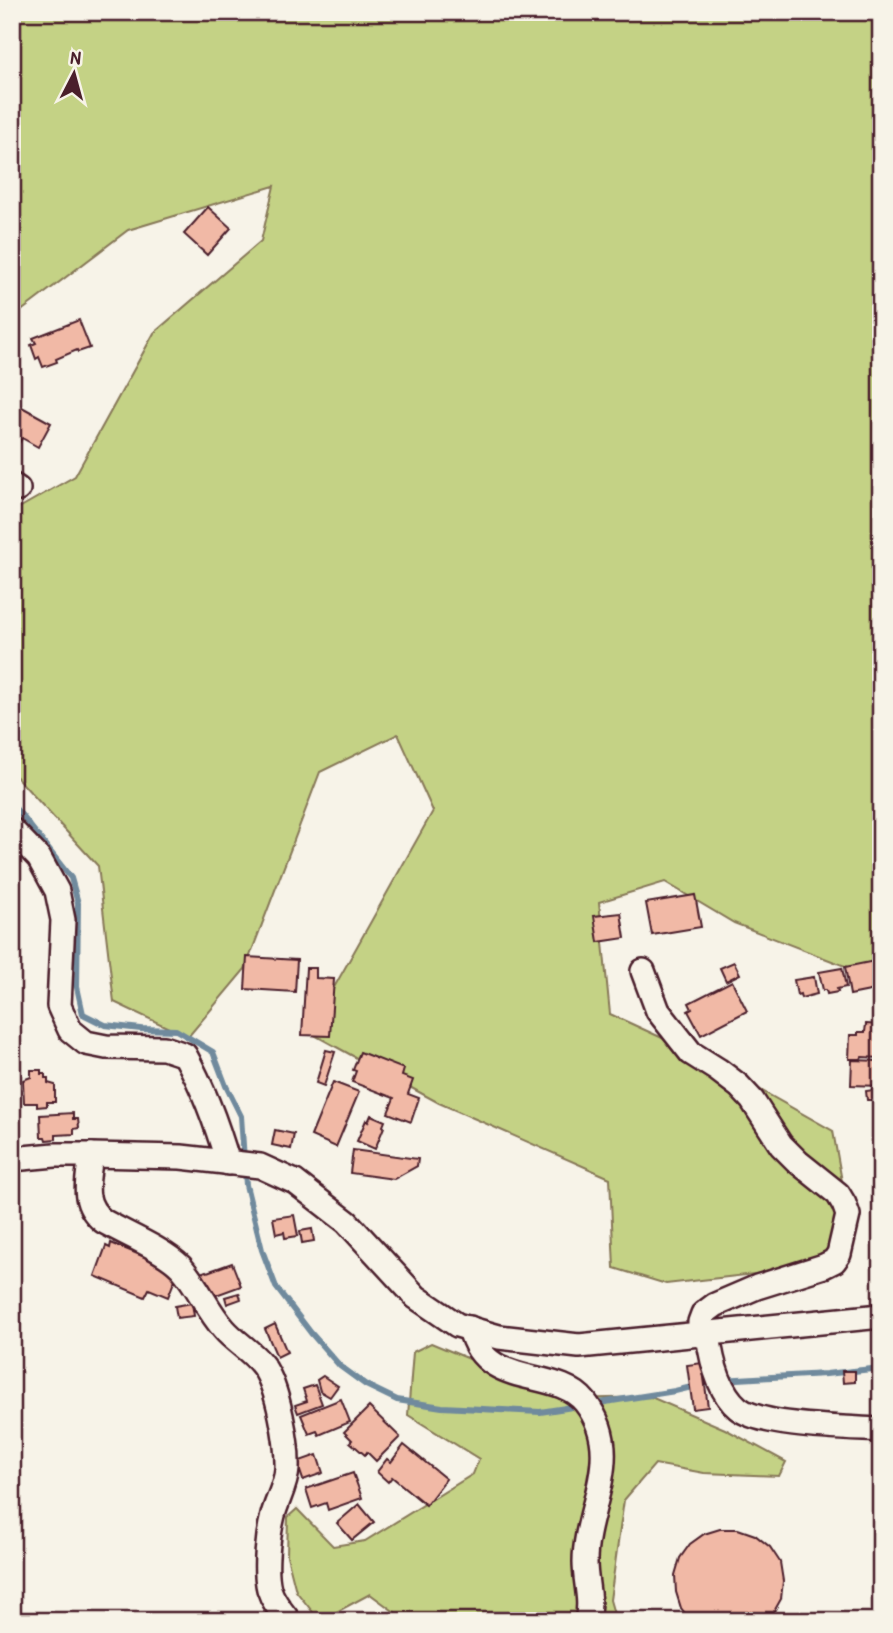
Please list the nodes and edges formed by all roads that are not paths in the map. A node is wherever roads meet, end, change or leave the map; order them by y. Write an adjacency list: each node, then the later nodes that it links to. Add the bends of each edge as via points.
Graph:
1 (12, 831): 5 (street, via 39,858 57,891 63,920 59,1006 70,1030 86,1043 164,1048 185,1055 220,1134)
2 (643, 971): 8 (street, via 658,1011 671,1030 691,1053 752,1100 782,1145 838,1194 848,1215 834,1261 715,1306 703,1314)
3 (91, 1155): 4 (street); 5 (street); 10 (street, via 86,1189 96,1215 181,1267 225,1331 262,1366 273,1386 287,1474 268,1547 269,1589)
4 (12, 1159)
5 (243, 1164): 7 (street, via 295,1182 347,1222 416,1297 457,1325)
6 (881, 1316): 8 (street)
7 (470, 1328): 8 (street, via 499,1337 579,1346); 11 (street, via 472,1339 488,1359 505,1370 569,1389 595,1417 604,1456 587,1540)
8 (704, 1335): 9 (street, via 726,1395 739,1409 763,1419 800,1425)
9 (881, 1430)
10 (289, 1621)
11 (587, 1621)

